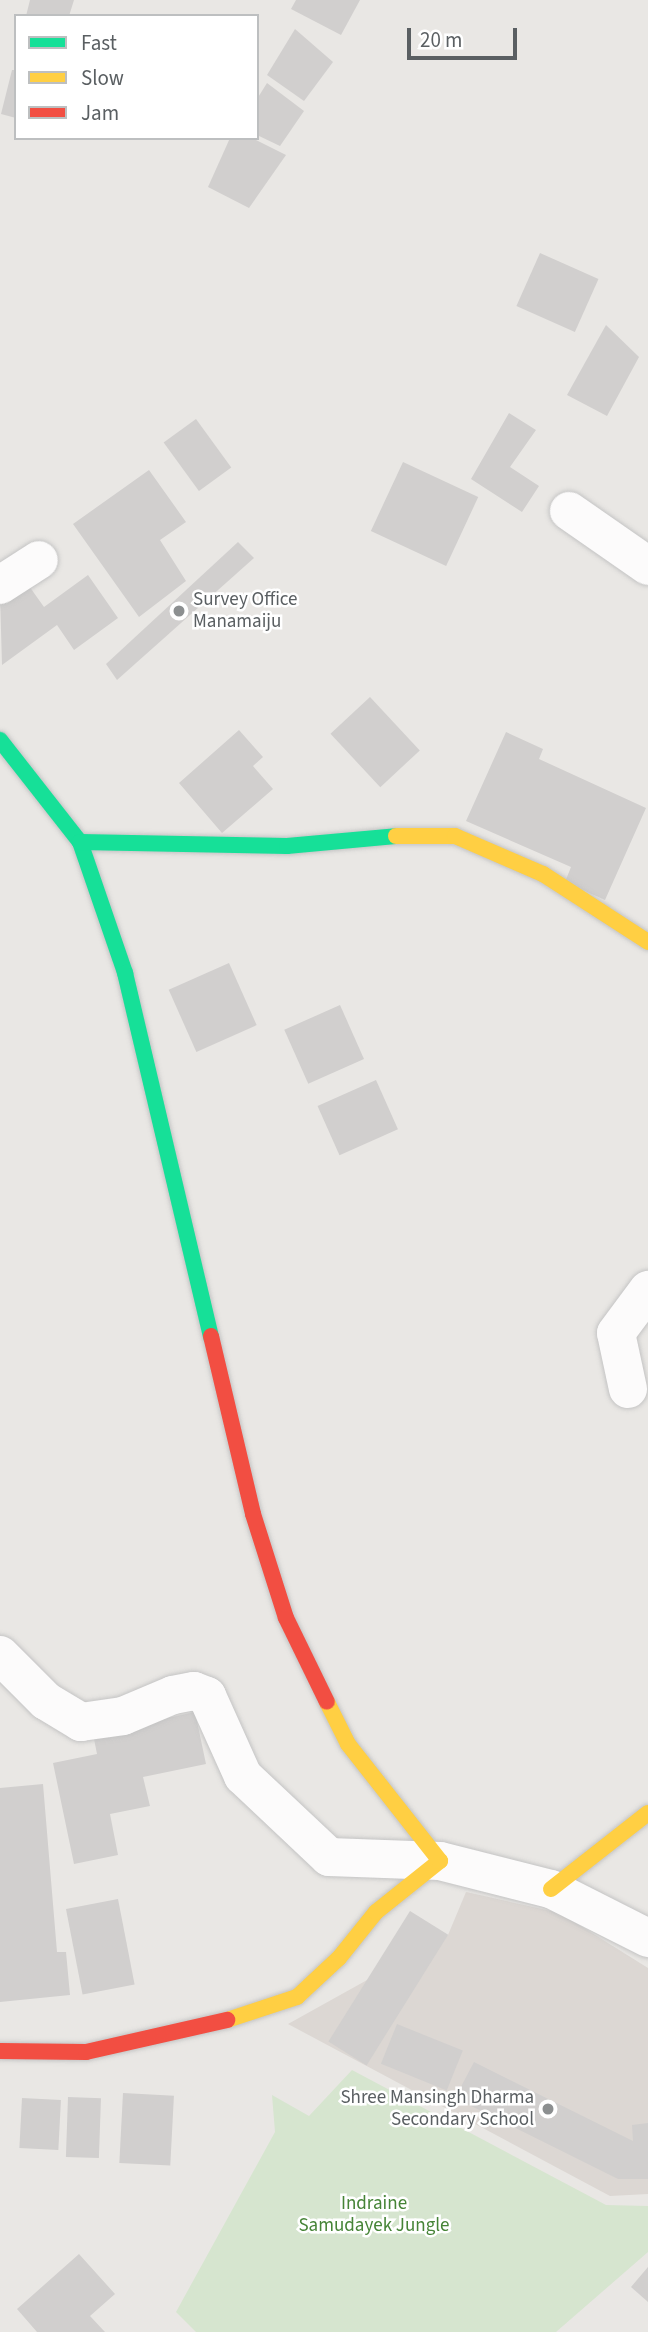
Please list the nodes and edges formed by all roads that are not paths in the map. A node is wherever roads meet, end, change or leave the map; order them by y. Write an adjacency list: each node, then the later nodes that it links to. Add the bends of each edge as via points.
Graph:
1 (569, 511): 3 (street)
2 (39, 560): 4 (street)
3 (648, 566)
4 (0, 585)
5 (0, 740): 6 (street)
6 (80, 842): 7 (street, via 287,846 369,836 456,836 543,874); 12 (street, via 125,972 253,1514 286,1618 348,1744)
7 (648, 942)
8 (648, 1290): 9 (street, via 616,1333)
9 (628, 1389)
10 (0, 1655): 12 (street, via 46,1701 81,1722 123,1716 173,1695 194,1691 207,1696 243,1776 329,1857)
11 (648, 1813): 13 (street)
12 (440, 1861): 13 (street); 15 (street, via 376,1912 339,1958 297,1997 212,2025 86,2052)
13 (551, 1889): 14 (street)
14 (648, 1938)
15 (0, 2052)

